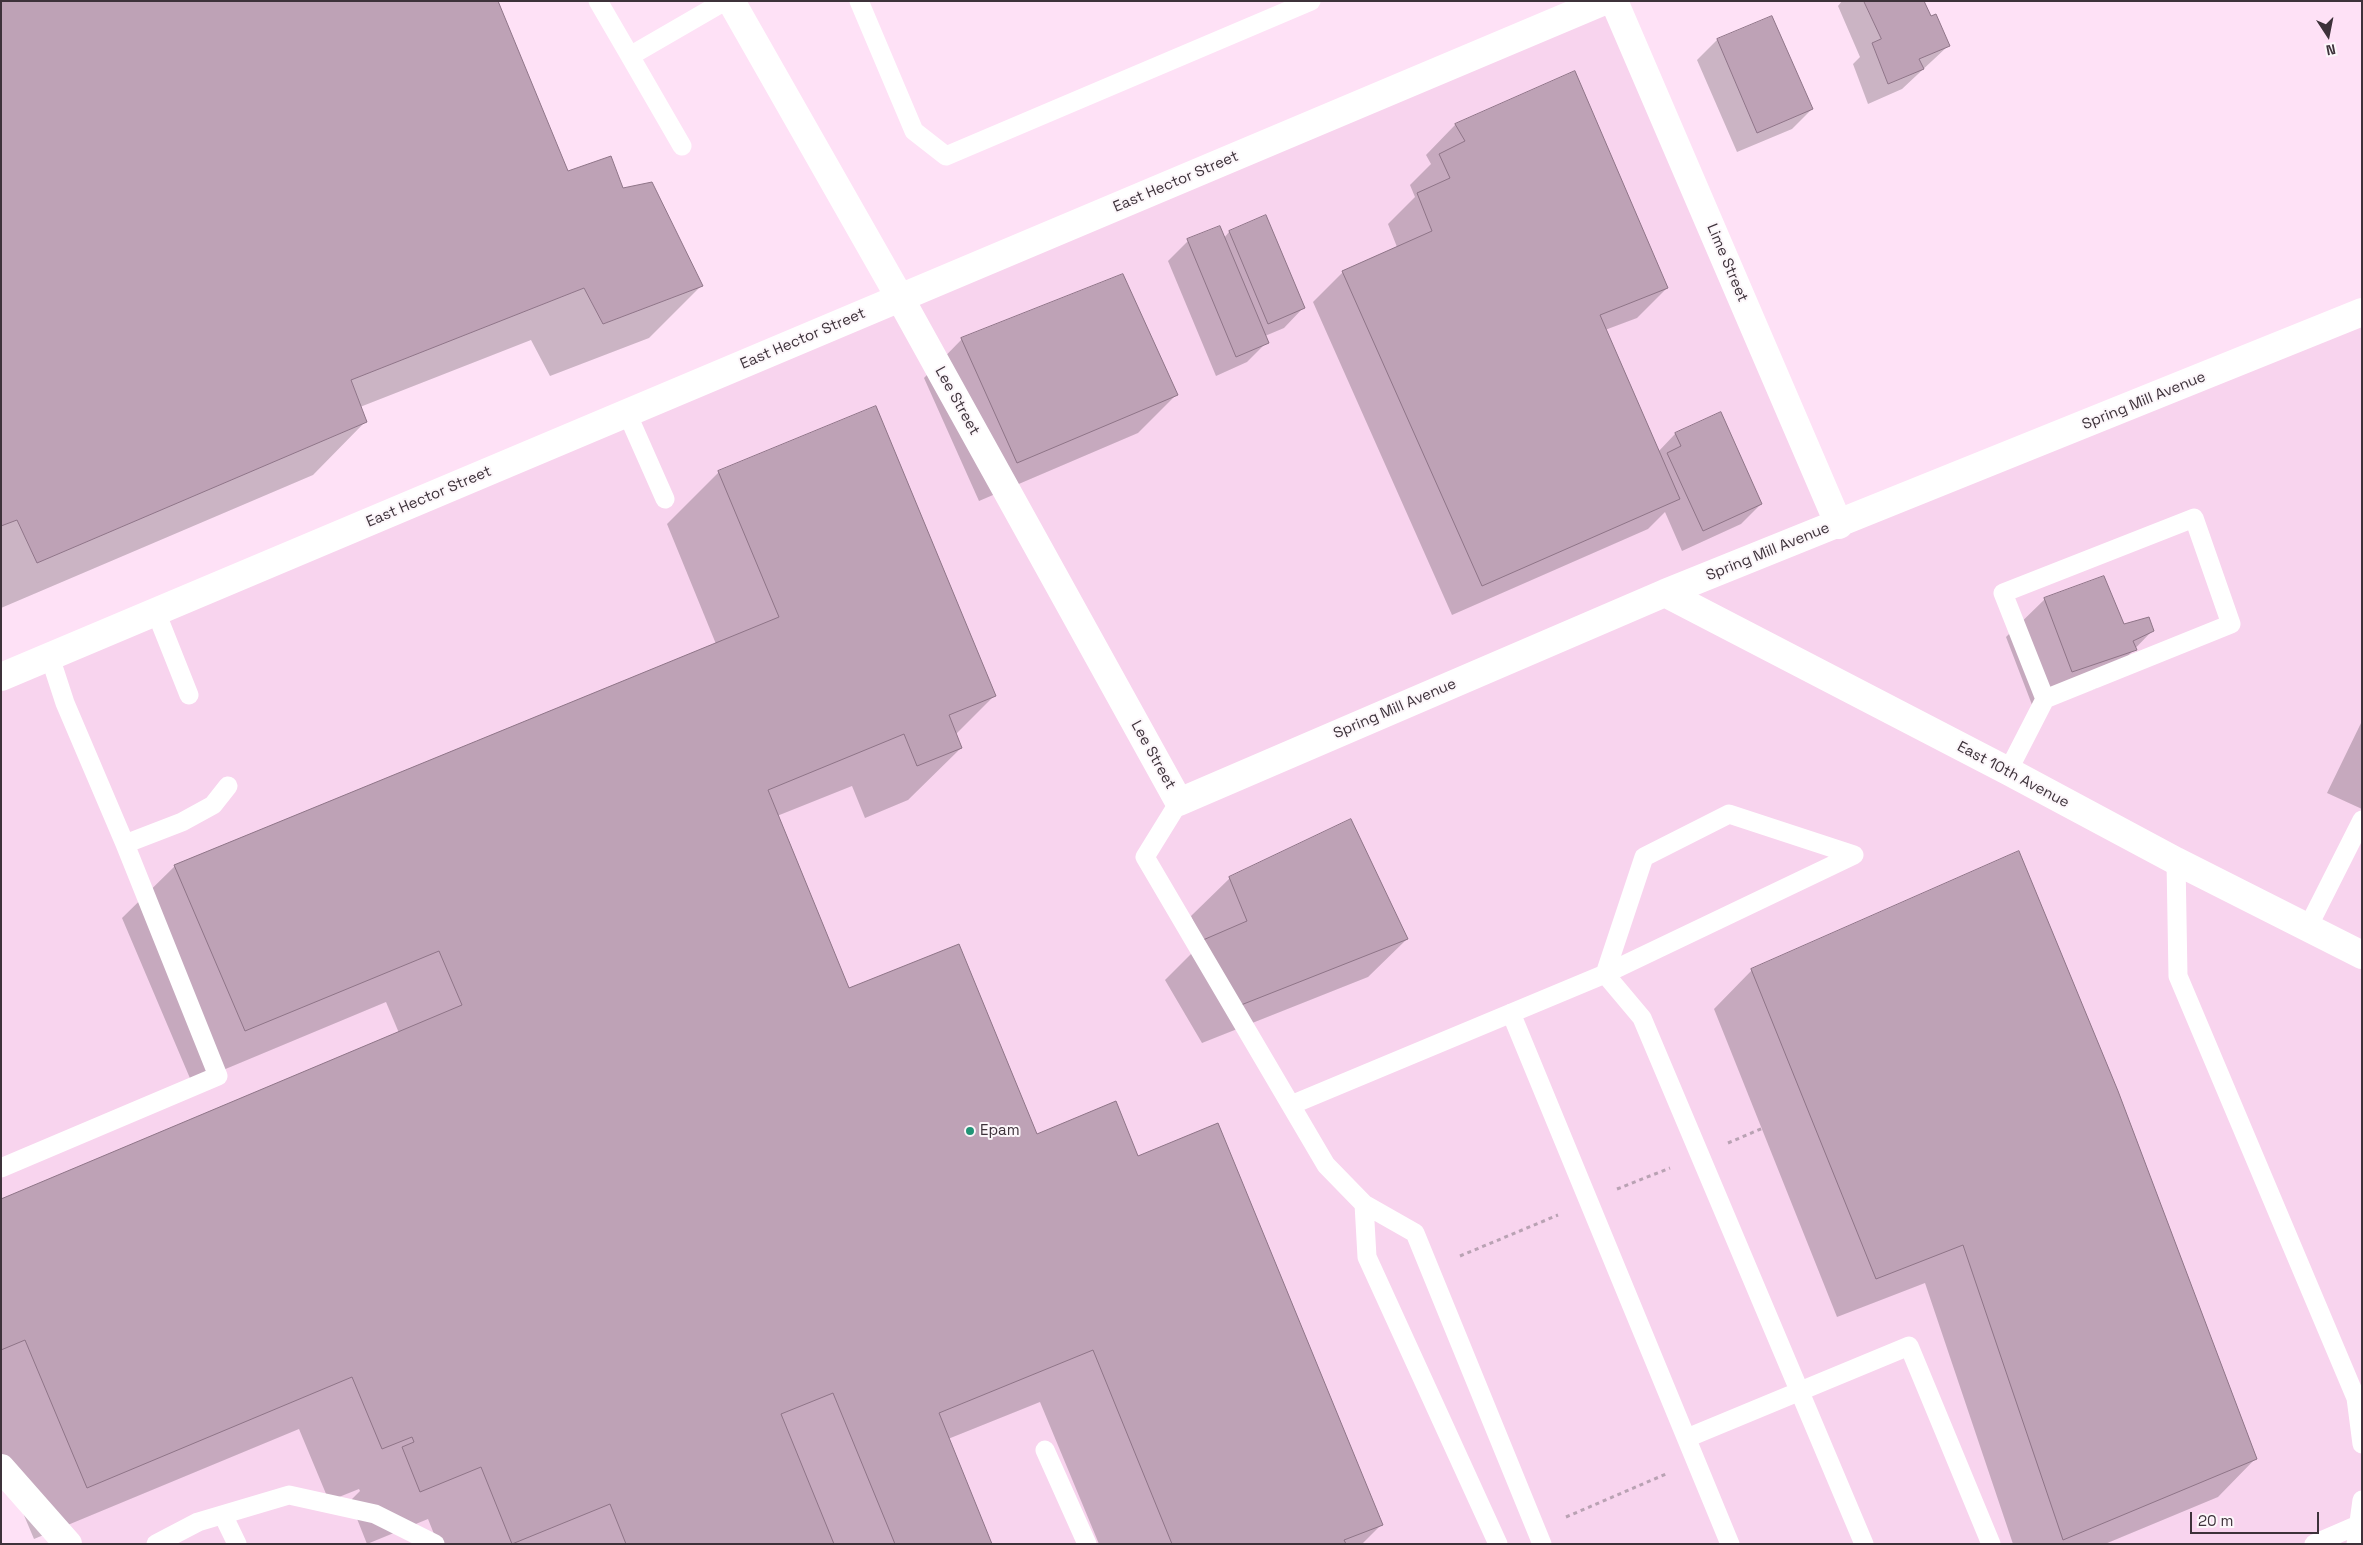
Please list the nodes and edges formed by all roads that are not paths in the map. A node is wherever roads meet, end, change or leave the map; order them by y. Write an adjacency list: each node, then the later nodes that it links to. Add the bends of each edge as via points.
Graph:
1 (598, 1): 8 (lane)
2 (724, 1): 8 (lane)
3 (731, 1): 10 (street, Lee Street)
4 (859, 1): 5 (lane, via 914,131 946,156)
5 (1311, 1)
6 (1604, 1): 10 (street, East Hector Street)
7 (1614, 1): 14 (street, Lime Street)
8 (630, 56): 9 (lane)
9 (682, 146)
10 (900, 298): 12 (street, East Hector Street); 23 (street, Lee Street)
11 (2362, 312): 14 (street, Spring Mill Avenue)
12 (626, 413): 13 (lane); 16 (street, East Hector Street)
13 (664, 500)
14 (1839, 524): 15 (street, Spring Mill Avenue)
15 (1665, 593): 21 (street, East 10th Avenue); 23 (street, Spring Mill Avenue)
16 (156, 612): 17 (street, East Hector Street); 19 (lane)
17 (50, 657): 18 (street, East Hector Street); 25 (lane, via 65,703)
18 (1, 678)
19 (189, 695)
20 (2045, 699): 20 (lane, via 2004,593 2194,518 2231,624); 21 (lane)
21 (2008, 771): 26 (street, East 10th Avenue)
22 (228, 786): 25 (lane, via 213,806)
23 (1179, 802): 31 (lane, via 1145,857)
24 (2362, 820): 27 (lane)
25 (125, 844): 32 (lane, via 218,1076)
26 (2176, 861): 27 (street, East 10th Avenue); 36 (lane, via 2178,976 2356,1398)
27 (2308, 927): 28 (street, East 10th Avenue)
28 (2362, 955)
29 (1605, 974): 29 (lane, via 1644,856 1729,814 1854,855); 30 (lane); 34 (lane, via 1642,1018)
30 (1511, 1013): 31 (lane); 35 (lane)
31 (1291, 1106): 33 (lane, via 1326,1165)
32 (1, 1168)
33 (1364, 1204): 42 (lane, via 1415,1233); 48 (lane, via 1367,1257)
34 (1800, 1391): 35 (lane); 50 (lane); 51 (lane, via 1909,1346)
35 (1686, 1438): 49 (lane)
36 (2362, 1444)
37 (1045, 1450): 47 (lane)
38 (1, 1468): 43 (street)
39 (2362, 1500): 41 (lane)
40 (223, 1515): 44 (lane, via 198,1522); 45 (lane); 46 (lane, via 289,1495 375,1514)
41 (2358, 1525): 52 (lane); 53 (lane)
42 (1538, 1536)
43 (68, 1544)
44 (156, 1544)
45 (236, 1544)
46 (435, 1544)
47 (1087, 1544)
48 (1498, 1544)
49 (1730, 1544)
50 (1864, 1544)
51 (1991, 1544)
52 (2314, 1544)
53 (2356, 1544)

